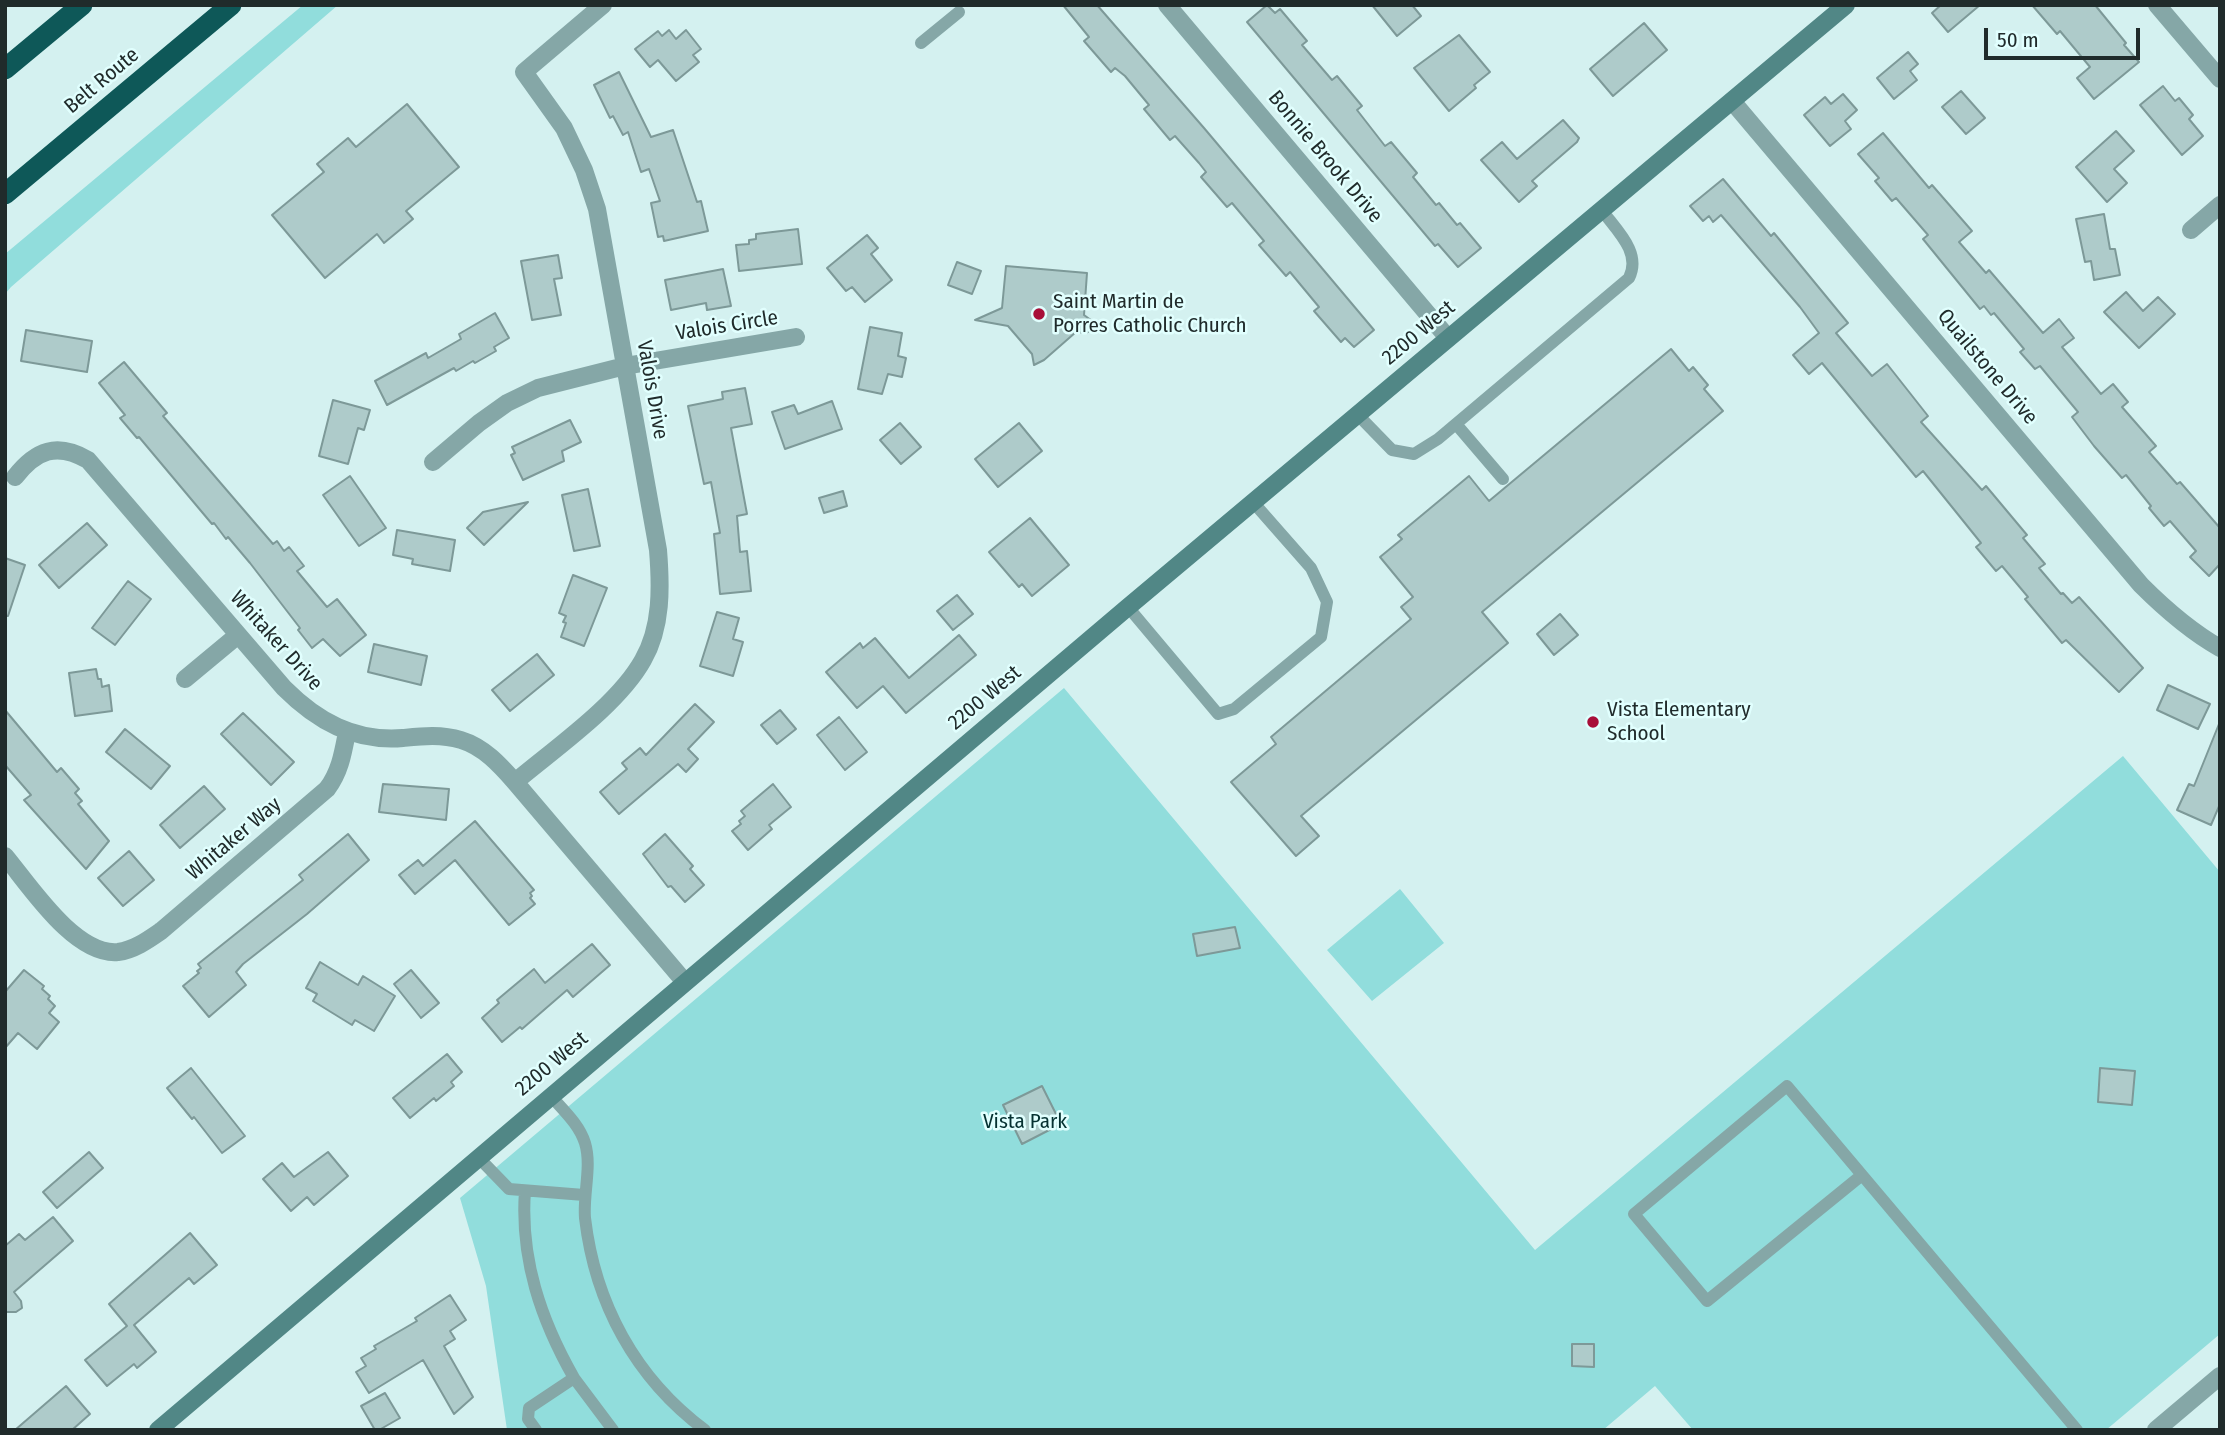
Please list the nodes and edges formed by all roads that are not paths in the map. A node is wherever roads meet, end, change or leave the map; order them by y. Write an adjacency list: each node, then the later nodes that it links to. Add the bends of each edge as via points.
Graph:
1 (61, 5): 10 (highway)
2 (82, 5): 11 (highway)
3 (231, 5): 14 (highway, Belt Route)
4 (603, 5): 20 (street, Valois Drive, via 524,72 564,128 584,170 597,209)
5 (1167, 5): 19 (street, Bonnie Brook Drive)
6 (1846, 5): 13 (street, 2200 West)
7 (2157, 5): 12 (street)
8 (959, 12): 9 (lane)
9 (921, 43)
10 (5, 61)
11 (5, 69)
12 (2220, 79)
13 (1732, 100): 16 (street, 2200 West); 29 (street, Quailstone Drive, via 2141,585 2200,637)
14 (5, 194)
15 (2220, 205): 17 (street)
16 (1601, 209): 19 (street, 2200 West); 22 (lane, via 1633,253 1629,278)
17 (2191, 230)
18 (796, 337): 20 (street, Valois Circle)
19 (1448, 338): 21 (street, 2200 West)
20 (625, 366): 23 (street, Valois Circle, via 538,388 507,403); 32 (street, Valois Drive, via 658,551 661,580 654,634 631,679)
21 (1357, 414): 22 (lane, via 1392,450 1414,454); 26 (street, 2200 West)
22 (1456, 424): 25 (lane)
23 (433, 462)
24 (15, 477): 28 (street, Whitaker Drive, via 36,455 59,450 79,455 97,468)
25 (1503, 479)
26 (1253, 502): 27 (street, 2200 West); 27 (lane, via 1311,568 1327,602 1321,638 1234,709 1218,714)
27 (1128, 607): 34 (street, 2200 West)
28 (238, 635): 30 (street); 31 (street, Whitaker Drive, via 297,702)
29 (2220, 648)
30 (185, 679)
31 (347, 732): 32 (street, Whitaker Drive, via 374,738 425,735 463,740 479,747); 33 (street, Whitaker Way, via 337,774 327,789 161,931 134,948 117,952 79,940)
32 (515, 782): 34 (street, Whitaker Drive)
33 (5, 856)
34 (684, 981): 35 (street, 2200 West)
35 (551, 1096): 36 (street, 2200 West); 39 (lane, via 574,1122 584,1142)
36 (478, 1157): 38 (lane, via 509,1189); 42 (street, 2200 West)
37 (1861, 1175): 37 (lane, via 1707,1301 1634,1214 1787,1086); 46 (lane)
38 (525, 1191): 39 (lane); 41 (lane, via 525,1241 534,1287 555,1345)
39 (584, 1195): 45 (lane, via 589,1250 612,1319 659,1389)
40 (2220, 1376): 47 (street)
41 (574, 1378): 43 (lane, via 529,1408 528,1419); 44 (lane)
42 (158, 1430)
43 (536, 1430)
44 (613, 1430)
45 (705, 1430)
46 (2077, 1430)
47 (2156, 1430)

